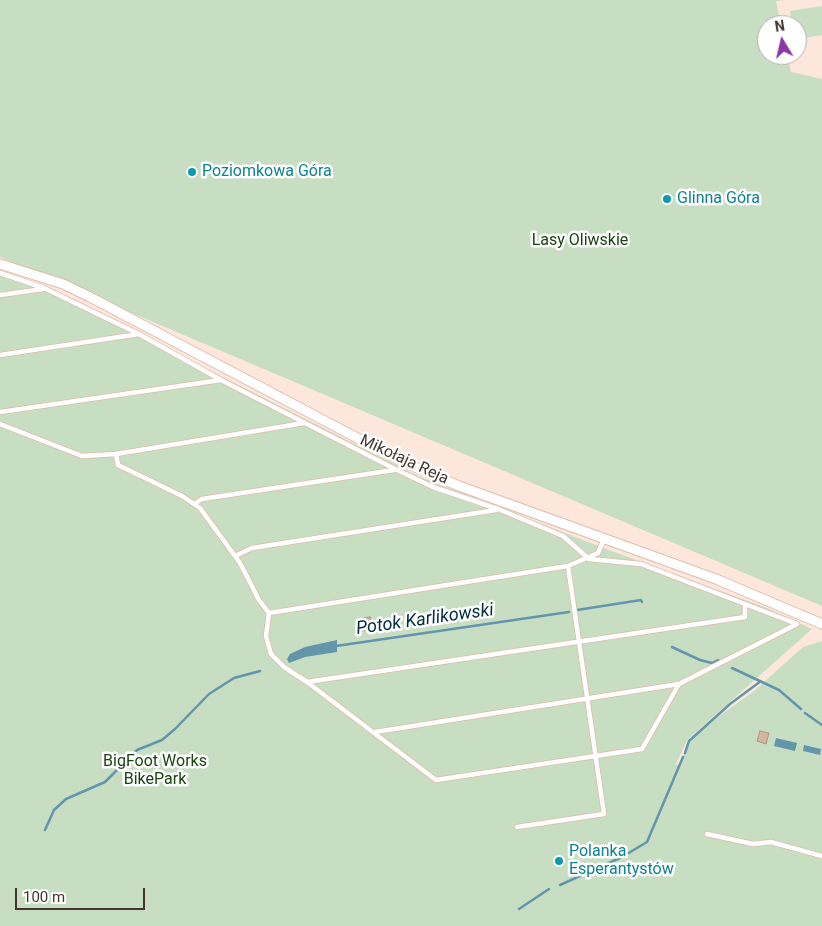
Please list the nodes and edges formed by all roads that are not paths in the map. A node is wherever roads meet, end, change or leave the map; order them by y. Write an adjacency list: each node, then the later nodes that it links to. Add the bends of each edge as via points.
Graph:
1 (0, 264): 15 (street, Mikołaja Reja, via 63,284 90,297 399,460 459,486)
2 (0, 273): 3 (lane)
3 (44, 288): 4 (lane); 5 (lane)
4 (0, 295)
5 (139, 334): 6 (lane); 7 (lane)
6 (0, 355)
7 (221, 380): 8 (lane); 9 (lane)
8 (0, 412)
9 (305, 423): 11 (lane); 12 (lane)
10 (0, 424): 11 (lane, via 82,456)
11 (116, 454): 13 (lane, via 118,465)
12 (395, 470): 13 (lane, via 202,499); 14 (lane)
13 (196, 504): 16 (lane)
14 (498, 509): 16 (lane, via 252,548); 17 (lane, via 563,536)
15 (605, 537): 17 (lane, via 598,553); 21 (street, Mikołaja Reja)
16 (235, 556): 20 (lane)
17 (589, 559): 18 (lane); 19 (lane, via 641,564)
18 (568, 566): 20 (lane); 22 (lane)
19 (745, 605): 22 (lane, via 746,617); 24 (lane, via 797,624)
20 (269, 613): 23 (lane, via 266,636 270,654)
21 (822, 624)
22 (580, 643): 23 (lane); 25 (lane)
23 (307, 682): 26 (lane)
24 (679, 684): 25 (lane); 27 (lane, via 642,749)
25 (587, 699): 26 (lane); 27 (lane)
26 (375, 732): 27 (lane, via 436,780)
27 (596, 756): 28 (lane, via 604,814)
28 (517, 827)
29 (707, 834): 30 (lane, via 752,844 771,842)
30 (822, 856)

